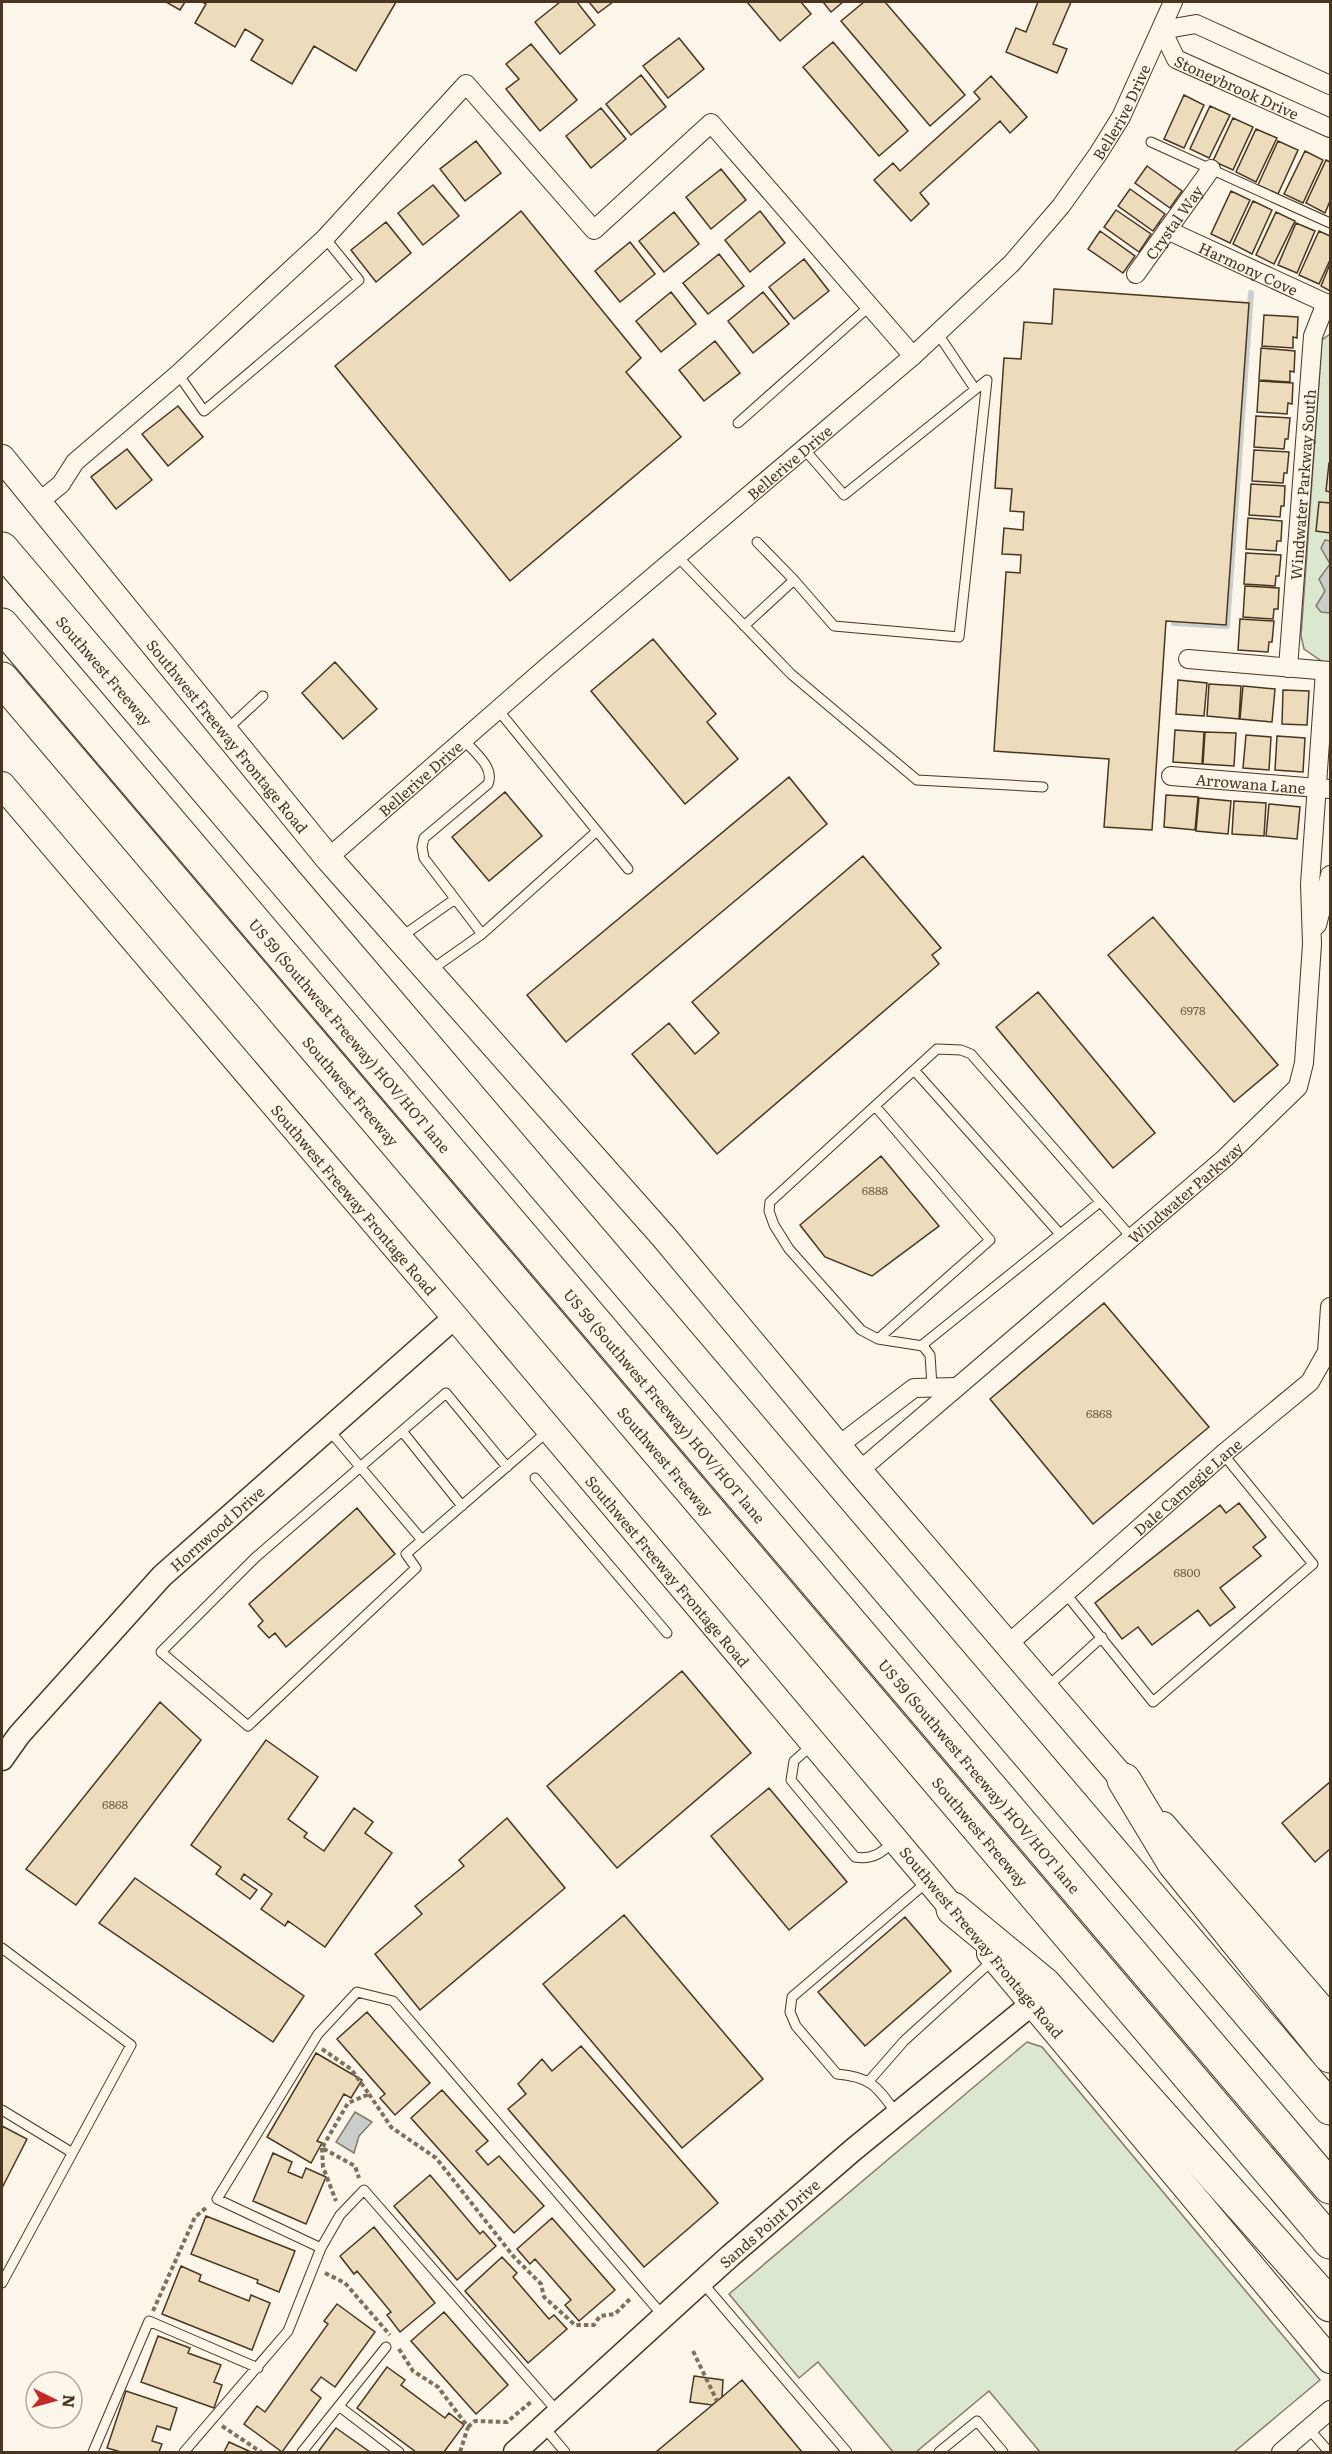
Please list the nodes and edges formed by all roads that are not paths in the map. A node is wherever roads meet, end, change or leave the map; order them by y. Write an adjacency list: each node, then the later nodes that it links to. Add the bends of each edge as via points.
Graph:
1 (1173, 2): 2 (street, Bellerive Drive)
2 (1162, 30): 3 (street, Stoneybrook Drive, via 1196,24); 4 (street, Stoneybrook Drive, via 1176,59); 13 (street, Bellerive Drive, via 1121,117 1062,206 1012,263)
3 (1330, 85)
4 (1330, 128)
5 (1151, 142): 6 (lane)
6 (1211, 169): 7 (lane); 8 (street, Crystal Way)
7 (1330, 223)
8 (1167, 230): 10 (street, Crystal Way); 11 (street, Harmony Cove)
9 (325, 238): 12 (street, via 466,84 594,230 711,123); 15 (street); 15 (lane, via 359,280 204,411)
10 (1136, 274)
11 (1328, 304): 28 (street, Windwater Parkway South, via 1312,336)
12 (871, 305): 14 (street); 17 (lane)
13 (938, 334): 14 (street, Bellerive Drive); 16 (lane)
14 (914, 356): 18 (street, Bellerive Drive)
15 (178, 374): 20 (street, via 75,462 61,484)
16 (975, 389): 18 (lane, via 844,495); 24 (lane, via 987,380 958,637 834,626)
17 (738, 423)
18 (804, 449): 23 (street, Bellerive Drive)
19 (2, 458): 20 (main road, Southwest Freeway Frontage Road)
20 (39, 502): 33 (main road, Southwest Freeway Frontage Road)
21 (757, 542): 24 (lane)
22 (2, 549): 87 (highway, Southwest Freeway)
23 (677, 556): 26 (lane); 32 (street, Bellerive Drive)
24 (794, 580): 26 (lane)
25 (2, 626): 91 (highway, US 59 (Southwest Freeway) HOV/HOT lane)
26 (744, 626): 37 (lane, via 791,674 918,780)
27 (1188, 659): 28 (street)
28 (1288, 668): 29 (street)
29 (1328, 671): 38 (street, Windwater Parkway)
30 (2, 679): 92 (highway, Southwest Freeway)
31 (263, 696): 33 (lane)
32 (498, 710): 34 (street, Bellerive Drive); 39 (lane)
33 (225, 732): 40 (main road, Southwest Freeway Frontage Road)
34 (464, 740): 40 (street, Bellerive Drive); 43 (lane, via 489,768 488,784 424,838 422,847 424,858)
35 (1172, 776): 38 (street, Arrowana Lane)
36 (2, 785): 54 (main road, Southwest Freeway Frontage Road)
37 (1043, 787)
38 (1323, 788): 46 (street, Windwater Parkway, via 1310,884)
39 (597, 831): 41 (lane); 44 (lane)
40 (328, 858): 45 (main road, Southwest Freeway Frontage Road)
41 (628, 869)
42 (1330, 875): 46 (street, Windwater Parkway)
43 (455, 899): 44 (lane); 45 (lane)
44 (482, 934): 47 (lane)
45 (399, 939): 47 (main road, Southwest Freeway Frontage Road)
46 (1312, 944): 52 (street, Windwater Parkway, via 1304,1063 1298,1087 1225,1158)
47 (429, 972): 62 (main road, Southwest Freeway Frontage Road, via 664,1238)
48 (914, 1070): 49 (lane); 50 (lane, via 937,1049 971,1054); 51 (lane)
49 (875, 1106): 55 (lane, via 770,1202 769,1211 789,1249 861,1330); 55 (lane, via 990,1240)
50 (1100, 1202): 51 (lane); 52 (lane)
51 (1060, 1234): 56 (lane)
52 (1132, 1238): 58 (street, Windwater Parkway)
53 (1330, 1307): 63 (street, Dale Carnegie Lane, via 1327,1352 1310,1382)
54 (455, 1317): 59 (street, Hornwood Drive); 60 (main road, Southwest Freeway Frontage Road)
55 (878, 1339): 56 (lane)
56 (921, 1346): 57 (lane, via 930,1355)
57 (932, 1386): 58 (street); 62 (street, via 914,1388 901,1396)
58 (957, 1387): 66 (street, Windwater Parkway)
59 (328, 1429): 64 (lane); 76 (street, Hornwood Drive, via 154,1584)
60 (550, 1430): 65 (lane); 75 (main road, Southwest Freeway Frontage Road)
61 (402, 1431): 64 (lane); 65 (lane, via 446,1393); 68 (lane)
62 (838, 1446): 66 (main road, Southwest Freeway Frontage Road)
63 (1223, 1454): 70 (street, Dale Carnegie Lane); 72 (lane, via 1313,1564 1153,1702)
64 (360, 1467): 69 (lane); 69 (lane, via 256,1557 161,1652 248,1726 416,1568 406,1554)
65 (507, 1467): 68 (lane)
66 (859, 1471): 73 (main road, Southwest Freeway Frontage Road)
67 (535, 1478): 71 (lane)
68 (462, 1506): 69 (lane)
69 (422, 1540)
70 (1066, 1593): 72 (lane); 73 (street, Dale Carnegie Lane)
71 (667, 1633)
72 (1102, 1637): 74 (lane)
73 (1007, 1645): 74 (main road, Southwest Freeway Frontage Road)
74 (1045, 1689): 77 (main road, Southwest Freeway Frontage Road)
75 (813, 1743): 78 (main road, Southwest Freeway Frontage Road); 78 (lane, via 794,1761 790,1780 855,1857 878,1856)
76 (2, 1759)
77 (1124, 1780): 84 (main road, Southwest Freeway Frontage Road); 85 (highway, via 1174,1863)
78 (896, 1841): 79 (main road, Southwest Freeway Frontage Road)
79 (929, 1880): 80 (main road, Southwest Freeway Frontage Road); 86 (lane, via 792,1997 789,2012 796,2026 837,2074)
80 (953, 1909): 82 (main road, Southwest Freeway Frontage Road); 96 (highway, via 1044,1984)
81 (2, 1948): 90 (lane, via 130,2045)
82 (994, 1958): 83 (main road, Southwest Freeway Frontage Road); 86 (lane, via 904,2041)
83 (1033, 2003): 89 (street, Sands Point Drive); 99 (main road, Southwest Freeway Frontage Road)
84 (1328, 2011)
85 (1330, 2056)
86 (869, 2081): 89 (lane)
87 (1330, 2108)
88 (2, 2110): 90 (lane)
89 (897, 2114): 94 (street, Sands Point Drive)
90 (70, 2152): 95 (lane)
91 (1330, 2187)
92 (1330, 2242)
93 (321, 2248): 97 (lane, via 217,2199 313,2043 357,1992 393,2001); 100 (lane, via 288,2331); 103 (lane, via 343,2212 364,2190 541,2393)
94 (701, 2282): 97 (street, Sands Point Drive); 111 (lane)
95 (2, 2283)
96 (1330, 2305)
97 (664, 2318): 103 (street, Sands Point Drive)
98 (386, 2348): 101 (lane)
99 (1330, 2360)
100 (258, 2368): 105 (lane, via 150,2321); 106 (lane)
101 (340, 2407): 107 (lane); 108 (lane)
102 (1330, 2410): 104 (street)
103 (550, 2419): 109 (street, Sands Point Drive); 110 (lane)
104 (1309, 2428): 114 (street); 115 (lane)
105 (93, 2452)
106 (184, 2452)
107 (302, 2452)
108 (399, 2452)
109 (514, 2452)
110 (565, 2452)
111 (847, 2452)
112 (939, 2452): 113 (lane, via 978,2421)
113 (1003, 2452)
114 (1281, 2452)
115 (1329, 2452)

